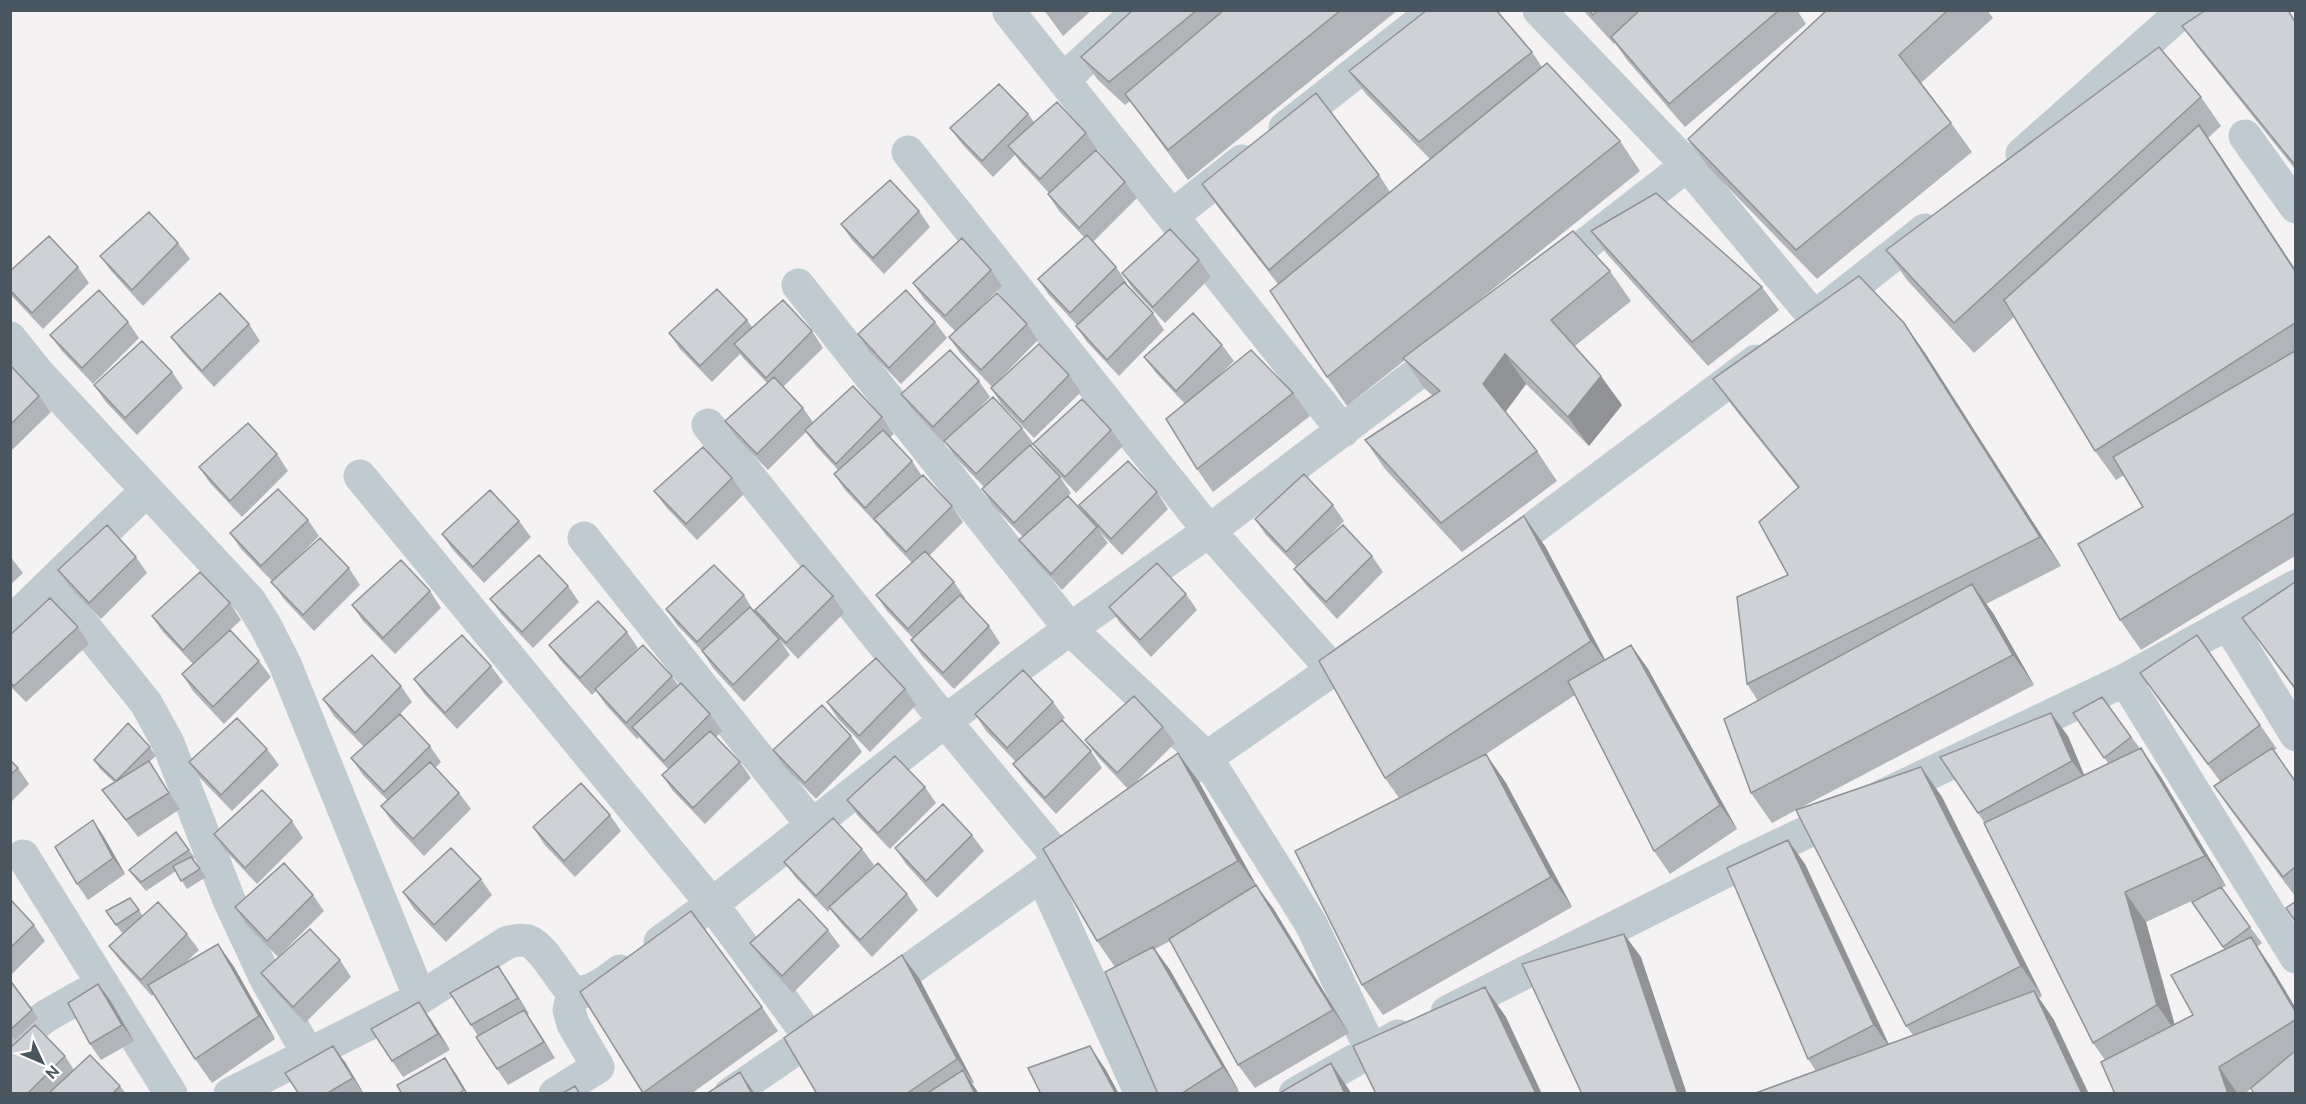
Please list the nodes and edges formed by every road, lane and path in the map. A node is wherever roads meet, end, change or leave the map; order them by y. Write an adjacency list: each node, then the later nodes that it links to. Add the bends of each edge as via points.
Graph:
1 (1139, 10): 6 (street)
2 (1435, 10): 14 (street)
3 (1539, 10): 10 (street)
4 (2184, 10): 11 (street)
5 (1009, 12): 6 (street)
6 (1063, 80): 14 (street)
7 (1761, 105): 10 (street)
8 (2245, 136): 12 (street)
9 (908, 152): 24 (street)
10 (1689, 166): 16 (street); 18 (street)
11 (2002, 169)
12 (2295, 207)
13 (1946, 213): 18 (street)
14 (1172, 216): 21 (street)
15 (798, 285): 31 (street)
16 (1530, 288)
17 (1474, 331): 21 (street)
18 (1795, 331): 26 (street)
19 (10, 338): 23 (street)
20 (708, 425): 35 (street)
21 (1343, 431): 24 (street)
22 (360, 476): 41 (street)
23 (146, 491): 27 (street); 45 (street, via 250,601 266,625)
24 (1209, 531): 31 (street); 33 (street)
25 (584, 538): 38 (street)
26 (1468, 575)
27 (51, 585): 29 (street); 49 (street, via 146,704 168,743 229,900 266,979)
28 (2295, 586): 30 (street)
29 (10, 623)
30 (2228, 624): 34 (street); 36 (street)
31 (1070, 629): 35 (street); 37 (street)
32 (1391, 629): 33 (street)
33 (1333, 670): 37 (street)
34 (2125, 680): 42 (street); 48 (street, via 1746,861)
35 (945, 721): 38 (street); 40 (street)
36 (2295, 735)
37 (1206, 757): 40 (street); 48 (street, via 1311,924)
38 (812, 825): 41 (street)
39 (24, 856): 43 (street)
40 (1051, 868): 46 (street); 54 (street)
41 (712, 904): 44 (street, via 596,988); 46 (street)
42 (2295, 957)
43 (103, 984): 47 (street, via 46,1016); 50 (street)
44 (573, 993): 45 (street, via 534,944 525,939 508,942); 52 (street, via 569,1010 573,1024 598,1067)
45 (420, 998): 49 (street)
46 (811, 1039): 53 (street)
47 (10, 1044)
48 (1371, 1050): 55 (street)
49 (308, 1054): 51 (street)
50 (171, 1094)
51 (230, 1094)
52 (555, 1094)
53 (730, 1094)
54 (1141, 1094)
55 (1295, 1094)

